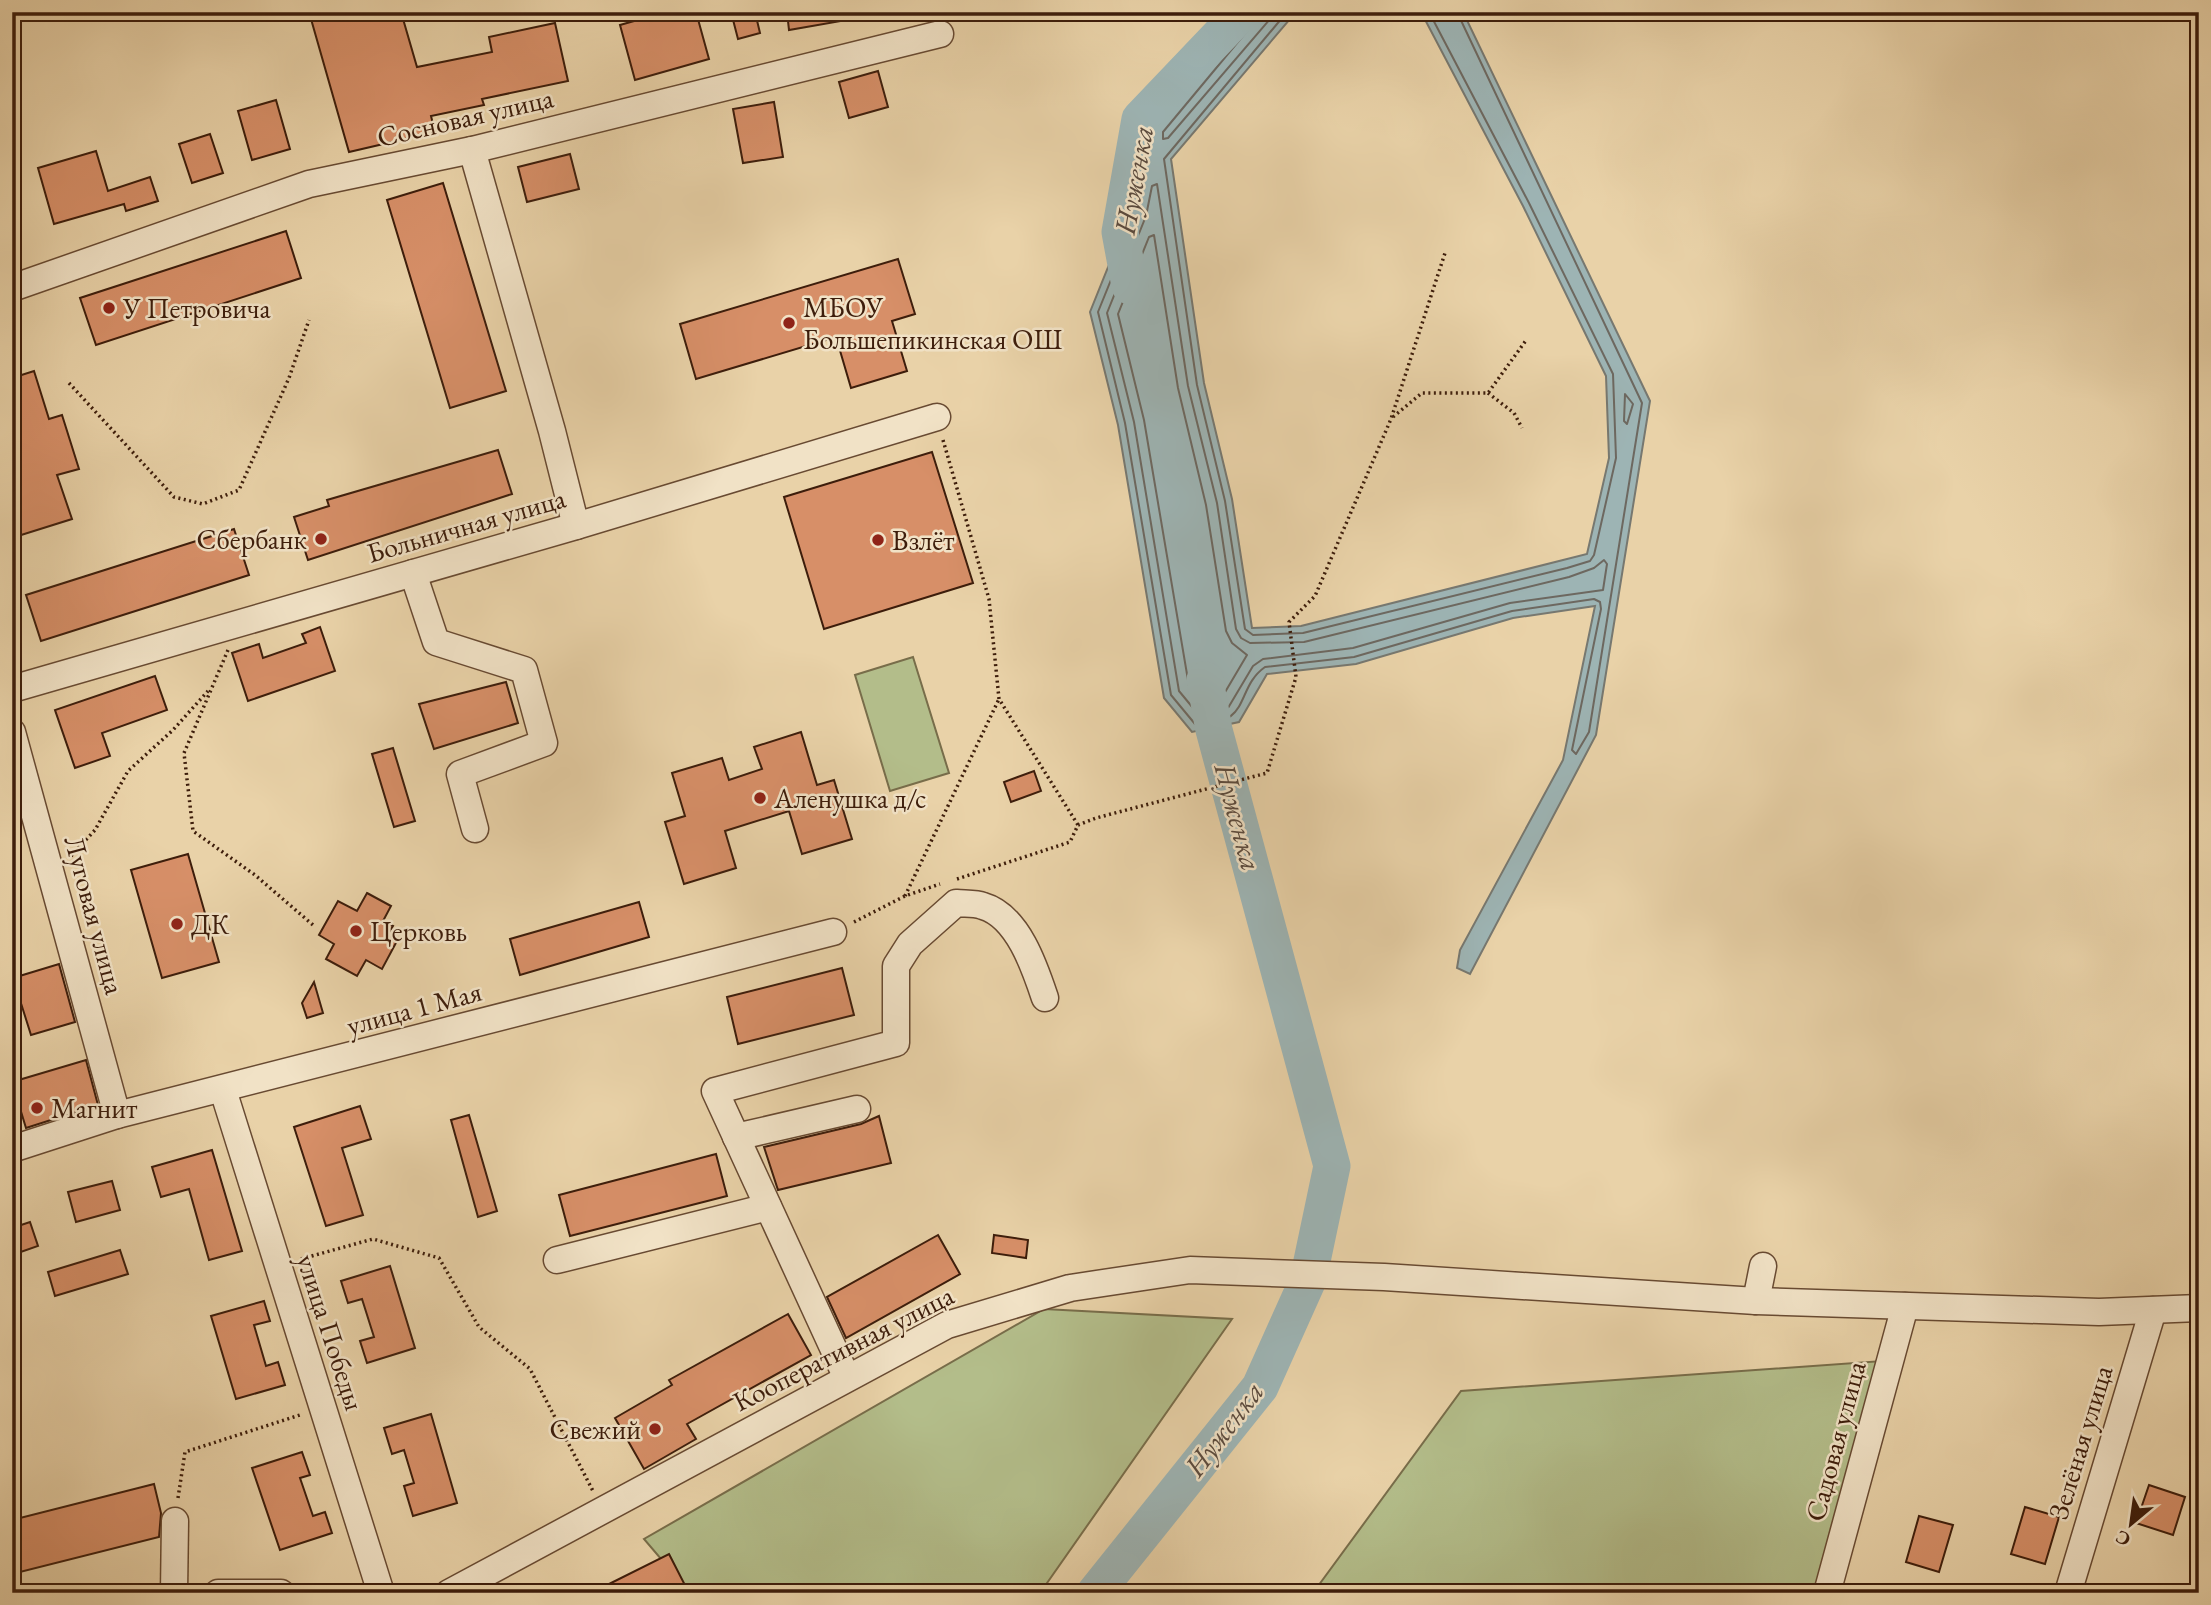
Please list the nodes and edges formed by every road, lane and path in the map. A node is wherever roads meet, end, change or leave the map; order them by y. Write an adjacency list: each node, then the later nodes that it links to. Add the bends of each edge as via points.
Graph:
1 (940, 34): 2 (street, Сосновая улица)
2 (472, 150): 4 (street, Сосновая улица, via 309,184); 12 (street)
3 (1445, 253): 10 (path)
4 (12, 288)
5 (309, 320): 7 (path, via 289,378 239,490 203,504 174,497)
6 (1527, 339): 8 (path)
7 (69, 383)
8 (1488, 393): 10 (path, via 1422,393); 11 (path, via 1514,413)
9 (937, 417): 12 (street, Больничная улица); 17 (path, via 989,599)
10 (1391, 419): 19 (path, via 1315,596 1289,622 1296,677 1267,773)
11 (1522, 428)
12 (576, 526): 13 (street, Больничная улица)
13 (412, 573): 14 (street, Больничная улица); 20 (street, via 436,642 524,670 544,743 460,774)
14 (237, 624): 15 (path); 16 (street, Больничная улица)
15 (211, 687): 21 (path, via 128,771 95,830); 25 (path, via 184,752 193,831 255,875)
16 (12, 689)
17 (999, 699): 19 (path); 24 (path)
18 (12, 732): 30 (street, Луговая улица)
19 (1078, 825): 22 (path, via 1070,842)
20 (475, 829)
21 (70, 858)
22 (956, 879)
23 (943, 883): 24 (path)
24 (905, 896): 26 (path)
25 (313, 925)
26 (833, 932): 28 (street, улица 1 Мая)
27 (1045, 998): 31 (street, via 1034,964 1014,929 985,906 956,903 910,944 895,966 896,1043 715,1091)
28 (223, 1090): 30 (street, улица 1 Мая); 42 (street, улица Победы)
29 (857, 1110): 31 (street)
30 (117, 1115): 32 (street, улица 1 Мая)
31 (736, 1137): 33 (street)
32 (12, 1149)
33 (768, 1207): 35 (street); 41 (street)
34 (297, 1260): 43 (path, via 373,1239 439,1258 479,1327 530,1368)
35 (557, 1260)
36 (1763, 1266): 37 (street)
37 (1756, 1301): 38 (street, Кооперативная улица); 41 (street, Кооперативная улица, via 1384,1277 1189,1270 1070,1288 947,1325)
38 (1905, 1306): 40 (street, Кооперативная улица); 50 (street, Садовая улица)
39 (2199, 1308): 40 (street, Кооперативная улица)
40 (2153, 1310): 51 (street, Зелёная улица)
41 (847, 1378): 43 (street, Кооперативная улица)
42 (322, 1408): 44 (path, via 186,1451); 48 (street, улица Победы)
43 (602, 1508): 49 (street, Кооперативная улица)
44 (175, 1521): 45 (street)
45 (174, 1593)
46 (218, 1593): 47 (street)
47 (281, 1593)
48 (381, 1593)
49 (449, 1593)
50 (1827, 1593)
51 (2067, 1593)

